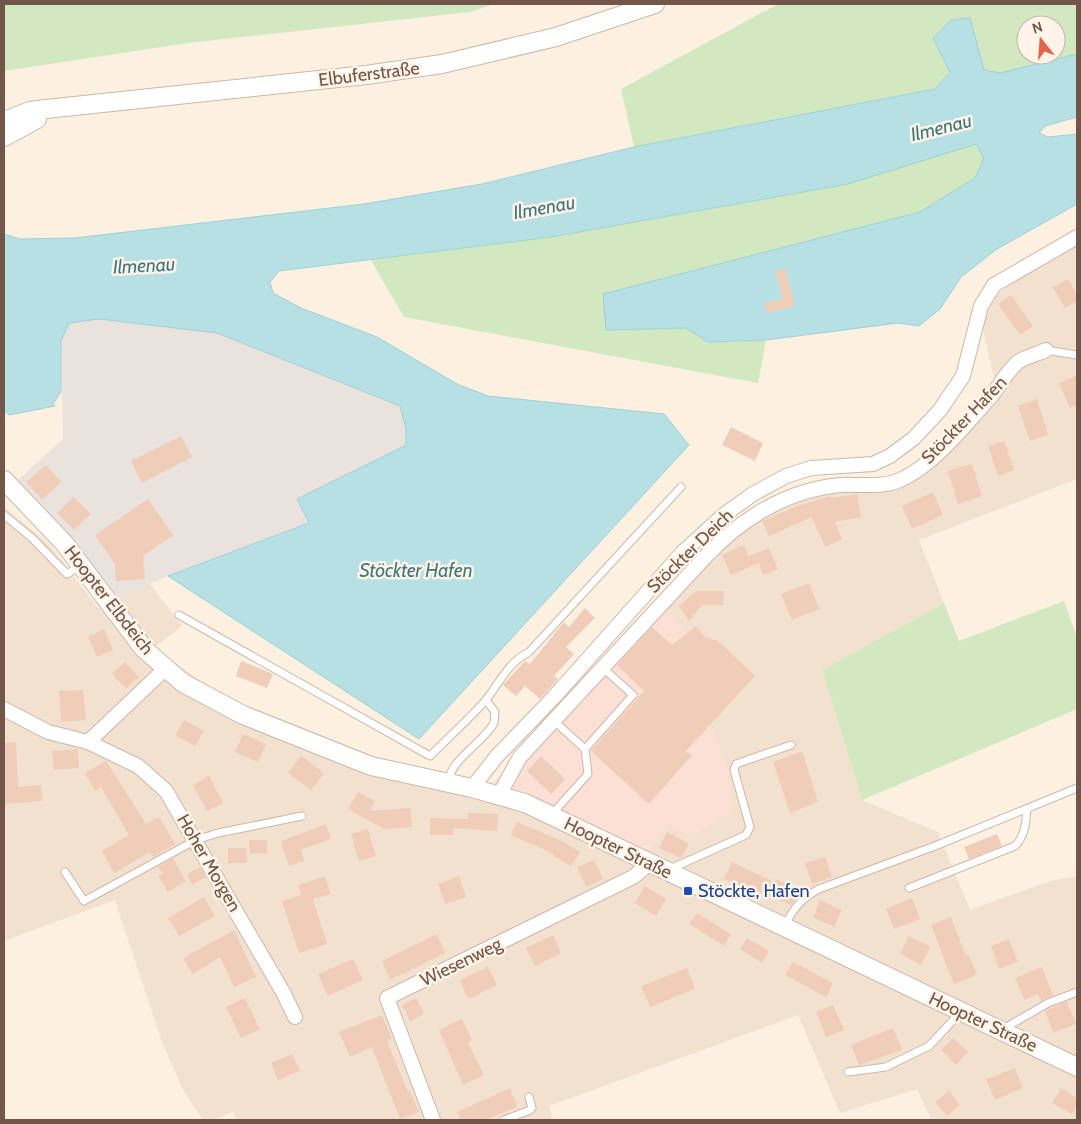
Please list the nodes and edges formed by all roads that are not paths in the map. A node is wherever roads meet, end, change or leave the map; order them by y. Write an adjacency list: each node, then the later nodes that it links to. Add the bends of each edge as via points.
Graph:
1 (655, 4): 2 (street, Elbuferstraße, via 556,37 442,64 366,76)
2 (75, 107): 3 (street, Elbuferstraße, via 30,111); 4 (street, Elbuferstraße, via 48,114)
3 (4, 122)
4 (4, 137)
5 (1077, 237): 23 (street, Stöckter Deich, via 994,285 981,306 963,376 940,410 914,438 873,464 811,468 792,473 725,514 682,553 497,756)
6 (1046, 350): 7 (lane); 13 (street, Stöckter Hafen, via 1018,363 936,453 900,480 884,484 841,485 800,493 737,526)
7 (1077, 355)
8 (4, 480): 11 (street, Hoopter Elbdeich)
9 (681, 487): 15 (lane, via 528,652 520,656)
10 (4, 515): 11 (lane, via 67,574)
11 (82, 565): 14 (street, Hoopter Elbdeich, via 134,636)
12 (179, 615): 15 (lane, via 430,756)
13 (603, 668): 18 (street, Stöckter Hafen); 21 (lane, via 633,695)
14 (165, 669): 16 (street, Hoopter Elbdeich); 19 (street)
15 (486, 700): 22 (lane, via 495,712 494,723 449,774)
16 (225, 706): 22 (street, Hoopter Straße, via 370,766)
17 (4, 708): 19 (street, Hoher Morgen, via 48,732)
18 (554, 721): 21 (lane); 25 (street, Stöckter Hafen, via 520,757)
19 (88, 742): 29 (street, Hoher Morgen, via 138,766 166,791)
20 (791, 745): 30 (lane, via 736,764 734,770 750,827 746,835)
21 (585, 748): 27 (lane, via 588,774)
22 (447, 783): 23 (street, Hoopter Straße)
23 (472, 788): 25 (street, Hoopter Straße)
24 (1077, 788): 26 (lane)
25 (499, 794): 27 (street, Hoopter Straße)
26 (1027, 809): 32 (lane, via 1026,826 1015,846); 33 (lane, via 819,889 804,897 790,913)
27 (551, 815): 30 (street, Hoopter Straße)
28 (302, 816): 29 (lane)
29 (196, 840): 31 (lane, via 84,902); 36 (street, Hoher Morgen)
30 (657, 868): 33 (street, Hoopter Straße); 41 (street, Wiesenweg, via 387,998)
31 (65, 872)
32 (910, 888)
33 (784, 928): 35 (street, Hoopter Straße)
34 (1077, 992): 37 (lane, via 1048,1002)
35 (962, 1012): 37 (street, Hoopter Straße); 39 (lane, via 929,1046 886,1067)
36 (295, 1017)
37 (1000, 1030): 38 (street, Hoopter Straße)
38 (1077, 1067)
39 (848, 1072)
40 (529, 1098): 42 (lane, via 530,1110)
41 (433, 1120)
42 (504, 1120)

